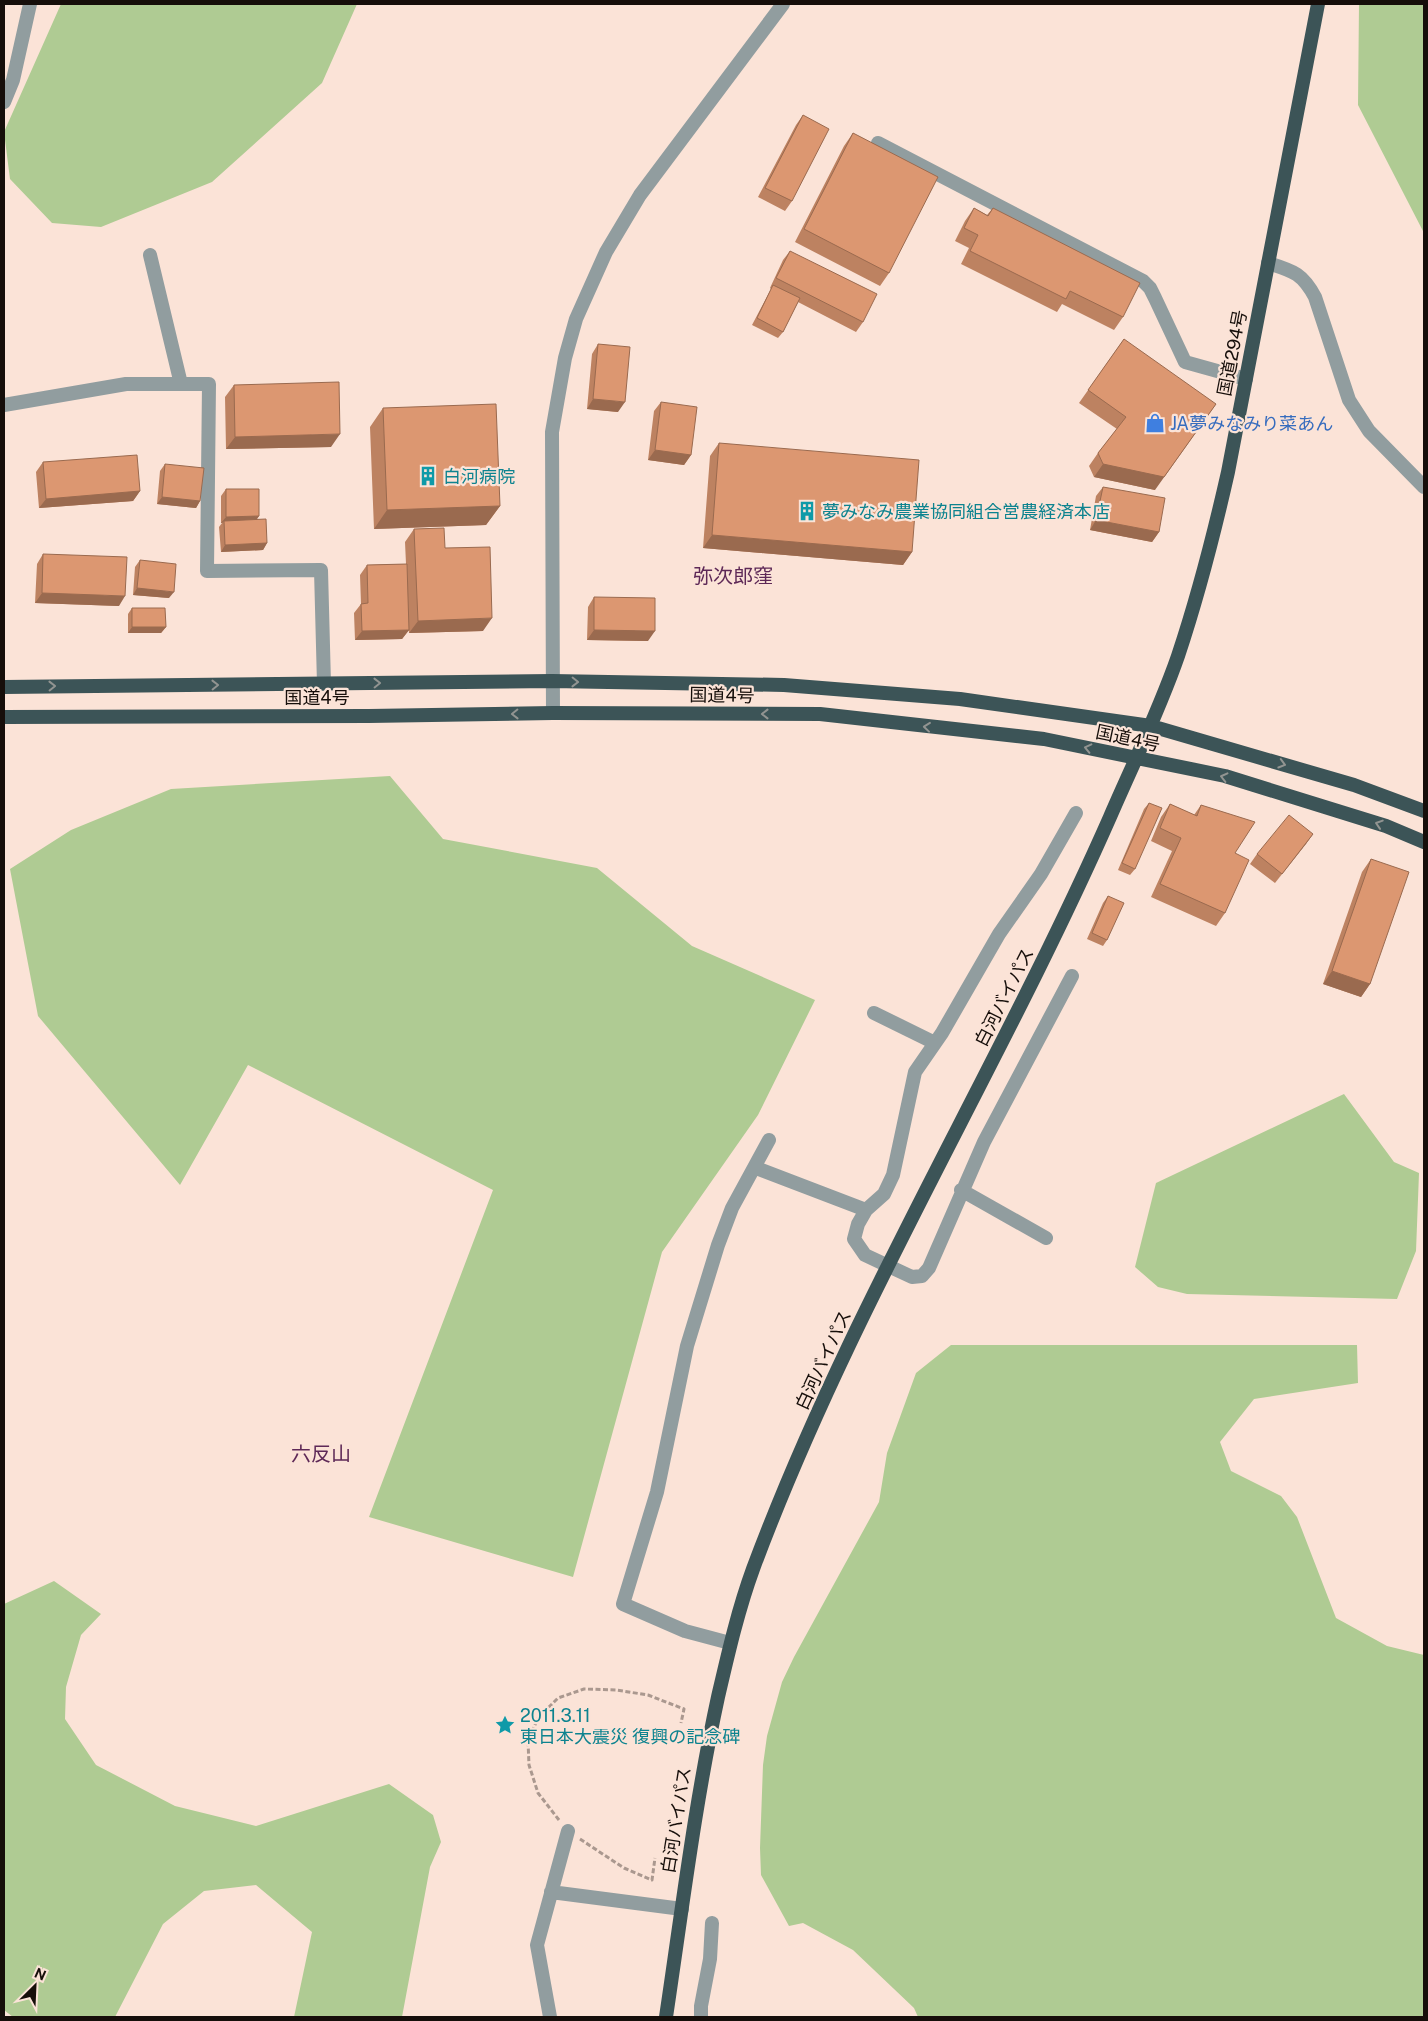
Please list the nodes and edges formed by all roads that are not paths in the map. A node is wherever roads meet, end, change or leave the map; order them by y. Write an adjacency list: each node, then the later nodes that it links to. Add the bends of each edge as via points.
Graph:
1 (30, 4): 4 (street, via 13,80)
2 (783, 4): 12 (street, via 640,196 606,252 576,319 565,358 552,432)
3 (1318, 4): 7 (highway, 国道294号)
4 (4, 102)
5 (878, 143): 8 (street, via 1143,281 1150,288 1185,362)
6 (150, 255): 9 (street)
7 (1268, 263): 8 (highway, 国道294号); 11 (street, via 1295,271 1308,284 1349,400 1369,431)
8 (1246, 379): 17 (highway, 国道294号, via 1214,534 1177,657)
9 (181, 384): 10 (street, via 126,384); 13 (street, via 209,384 207,571 321,570)
10 (4, 405)
11 (1424, 487)
12 (552, 681): 13 (highway, 国道4号, one-way to 12); 15 (street); 17 (highway, 国道4号, one-way to 17, via 784,684 960,699)
13 (324, 684): 14 (highway, 国道4号, one-way to 13)
14 (4, 686)
15 (553, 712): 16 (highway, 国道4号, one-way to 16); 18 (highway, 国道4号, one-way to 15, via 1044,739 820,714)
16 (4, 717)
17 (1151, 726): 18 (highway, 国道294号); 19 (highway, 国道4号, one-way to 19, via 1354,785)
18 (1135, 759): 21 (highway, 国道4号, one-way to 18, via 1386,826 1225,776); 30 (highway, 白河バイパス, via 1068,913)
19 (1424, 811)
20 (1076, 813): 24 (street)
21 (1424, 842)
22 (1072, 976): 27 (street)
23 (874, 1013): 24 (street)
24 (935, 1043): 28 (street, via 915,1072 893,1175 884,1194)
25 (769, 1140): 26 (street)
26 (756, 1168): 28 (street); 31 (street, via 732,1208 718,1244 690,1336 657,1492 623,1604 685,1631)
27 (962, 1190): 29 (street); 30 (street, via 922,1276 912,1276)
28 (866, 1210): 30 (street, via 854,1239 865,1255)
29 (1046, 1238)
30 (888, 1266): 31 (highway, 白河バイパス, via 781,1498)
31 (730, 1643): 34 (highway, 白河バイパス, via 701,1775)
32 (568, 1831): 33 (street)
33 (551, 1892): 34 (street); 36 (street, via 537,1945)
34 (682, 1909): 37 (highway, 白河バイパス)
35 (712, 1923): 38 (street)
36 (550, 2017)
37 (666, 2017)
38 (701, 2017)

